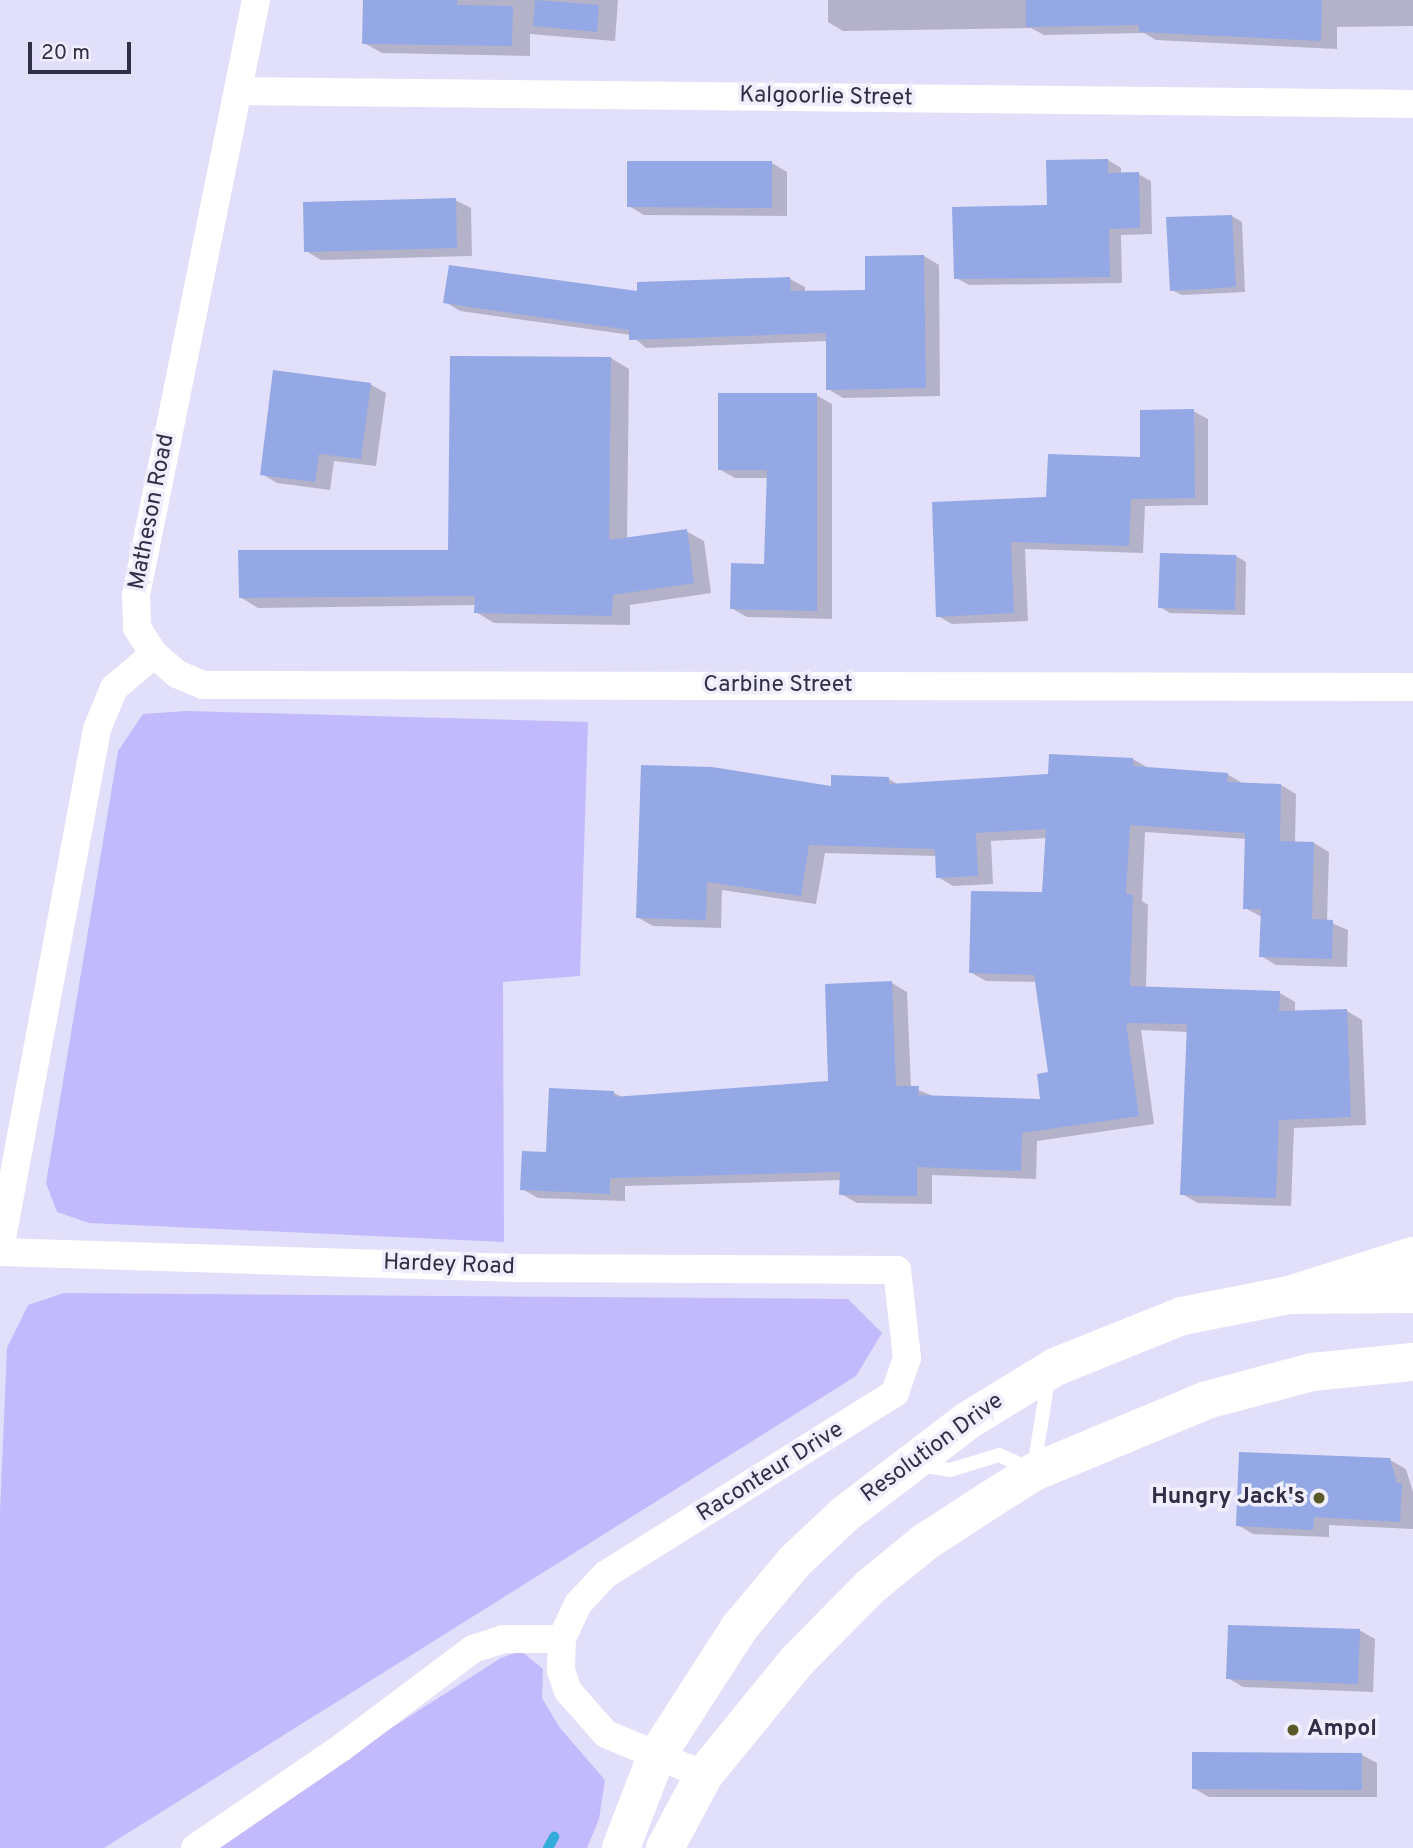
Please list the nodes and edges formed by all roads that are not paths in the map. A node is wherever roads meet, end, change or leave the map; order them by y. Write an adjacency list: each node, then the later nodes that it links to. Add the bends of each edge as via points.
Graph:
1 (256, 0): 2 (street, Matheson Road)
2 (238, 91): 3 (street, Kalgoorlie Street); 4 (street, Matheson Road, via 136,595 137,628)
3 (1413, 104)
4 (154, 654): 5 (street, Carbine Street, via 177,674 203,685); 6 (street, via 114,688 97,729)
5 (1413, 687)
6 (0, 1250): 8 (street, Hardey Road, via 515,1268)
7 (1413, 1256): 10 (main road)
8 (897, 1270): 15 (street, Raconteur Drive, via 907,1358 895,1393 605,1576 578,1604)
9 (1413, 1294): 10 (main road, Resolution Drive)
10 (1289, 1295): 12 (main road, Resolution Drive, via 1182,1316)
11 (1413, 1362): 14 (main road, via 1312,1372 1259,1384 1149,1421)
12 (1055, 1367): 13 (main road, Resolution Drive); 14 (lane, via 1043,1391)
13 (908, 1463): 14 (lane, via 950,1470 999,1455); 16 (main road, Resolution Drive, via 845,1514 777,1582 703,1678)
14 (1034, 1472): 17 (main road, via 925,1542 870,1587 778,1681)
15 (562, 1639): 16 (street, Raconteur Drive, via 568,1692 606,1734); 18 (street, via 503,1639 473,1649 341,1748)
16 (656, 1757): 17 (street, Raconteur Drive); 19 (main road, Resolution Drive)
17 (704, 1775): 20 (main road)
18 (195, 1848)
19 (621, 1848)
20 (665, 1848)

